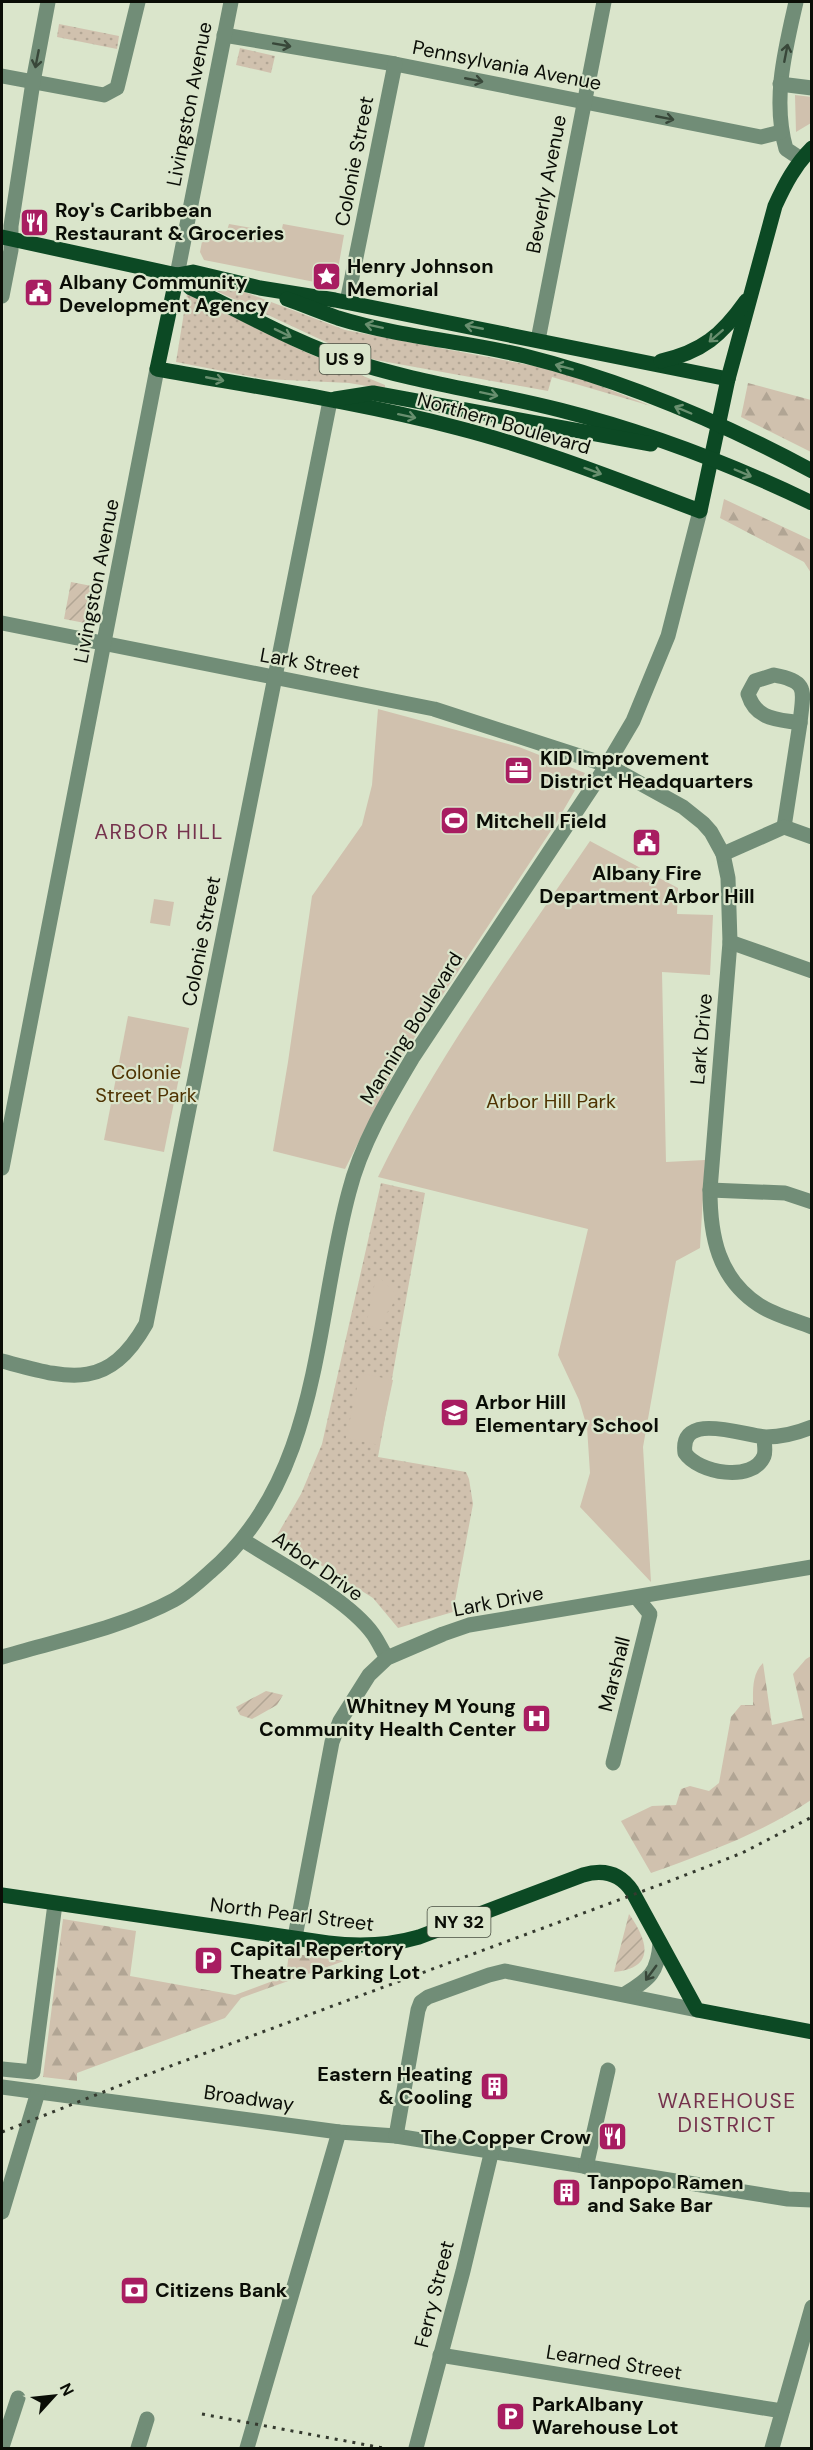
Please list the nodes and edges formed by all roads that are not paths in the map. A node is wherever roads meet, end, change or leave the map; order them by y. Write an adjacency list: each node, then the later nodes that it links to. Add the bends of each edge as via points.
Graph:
1 (48, 2): 9 (street, one-way to 9)
2 (138, 2): 9 (street, via 117,88 104,95)
3 (231, 2): 6 (street, Livingston Avenue)
4 (604, 2): 12 (street, Beverly Avenue)
5 (796, 2): 10 (street, one-way to 5)
6 (224, 35): 7 (street, Pennsylvania Avenue, one-way to 7); 16 (street, Livingston Avenue)
7 (394, 64): 12 (street, Pennsylvania Avenue, one-way to 12); 20 (street, Colonie Street)
8 (2, 76): 9 (street)
9 (33, 82): 15 (street)
10 (780, 84): 11 (street); 13 (street)
11 (812, 88)
12 (584, 102): 13 (street, Pennsylvania Avenue, one-way to 13, via 760,137); 21 (street, Beverly Avenue)
13 (781, 132): 14 (street, via 786,149)
14 (806, 153): 18 (main road, via 786,181 775,206)
15 (7, 238): 16 (main road, US 9); 19 (street)
16 (177, 275): 17 (main road, US 9, via 193,272); 23 (main road, Livingston Avenue); 26 (main road, US 9, one-way to 26, via 191,288 348,360 561,410)
17 (260, 288): 20 (main road); 27 (main road, US 9 / US 9, one-way to 17, via 746,437 620,385 524,356 359,323)
18 (753, 291): 22 (main road, one-way to 22, via 722,331 703,346); 24 (main road)
19 (2, 296)
20 (347, 302): 21 (main road, one-way to 20)
21 (538, 340): 22 (main road)
22 (655, 363): 24 (main road)
23 (158, 369): 25 (main road, Northern Boulevard, one-way to 25); 31 (street, Livingston Avenue)
24 (728, 379): 29 (main road)
25 (330, 401): 26 (main road, via 373,393); 29 (main road, Northern Boulevard, one-way to 29, via 490,437); 32 (street, Colonie Street)
26 (688, 450): 28 (main road, US 9, one-way to 28)
27 (812, 471)
28 (812, 503)
29 (701, 504): 34 (street, Manning Boulevard, via 668,636 633,721)
30 (2, 623): 31 (street, Lark Street)
31 (105, 645): 32 (street, Lark Street); 40 (street, Livingston Avenue)
32 (274, 678): 34 (street, Lark Street, via 434,709); 44 (street, Colonie Street, via 146,1324 127,1353 104,1370 85,1376 51,1373)
33 (800, 723): 35 (street)
34 (607, 765): 37 (street, Lark Drive, via 703,822); 47 (street, Manning Boulevard, via 413,1057 371,1134 349,1192 301,1425 281,1479)
35 (784, 827): 36 (street); 37 (street)
36 (812, 837)
37 (723, 854): 38 (street, Lark Drive, via 728,878)
38 (730, 942): 39 (street); 41 (street, Lark Drive)
39 (812, 971)
40 (2, 1168)
41 (710, 1190): 42 (street, via 786,1193); 43 (street, Lark Drive, via 714,1243 736,1285 760,1305)
42 (812, 1202)
43 (812, 1327)
44 (2, 1361)
45 (812, 1427): 46 (street)
46 (764, 1437): 46 (street, via 703,1428 689,1436 684,1447 685,1453 701,1467 747,1471 759,1464 765,1454)
47 (243, 1540): 50 (street, Manning Boulevard, via 175,1599 136,1617); 51 (street, Arbor Drive, via 328,1594 361,1621)
48 (812, 1568): 49 (street, Lark Drive)
49 (637, 1598): 51 (street, Lark Drive, via 469,1625); 52 (street, Marshall, via 650,1614)
50 (2, 1657)
51 (387, 1658): 55 (street, Lark Drive, via 358,1690 332,1742)
52 (613, 1763)
53 (2, 1895): 54 (main road, North Pearl Street / NY 32)
54 (56, 1904): 55 (main road, North Pearl Street / NY 32); 60 (street, via 33,2072)
55 (295, 1937): 56 (main road, North Pearl Street / NY 32, via 352,1946 398,1942 583,1875 602,1872 625,1881)
56 (660, 1943): 57 (street, one-way to 57, via 651,1976); 58 (main road, North Pearl Street / NY 32)
57 (626, 1994): 58 (street); 65 (street, via 504,1971 424,1999 418,2010)
58 (697, 2010): 59 (main road)
59 (812, 2032)
60 (2, 2069)
61 (608, 2070): 67 (street)
62 (2, 2087): 63 (street, Broadway)
63 (38, 2092): 64 (street, Broadway); 69 (street)
64 (339, 2132): 65 (street, Broadway); 77 (street)
65 (396, 2136): 66 (street, Broadway)
66 (492, 2150): 67 (street, Broadway); 71 (street, Ferry Street)
67 (585, 2168): 68 (street, Broadway, via 788,2199)
68 (812, 2199)
69 (2, 2212)
70 (812, 2307): 73 (street)
71 (440, 2355): 73 (street, Learned Street); 78 (street, Ferry Street)
72 (18, 2398): 75 (street)
73 (782, 2411): 79 (street)
74 (147, 2419): 76 (street)
75 (2, 2446)
76 (138, 2448)
77 (247, 2448)
78 (416, 2448)
79 (772, 2448)

